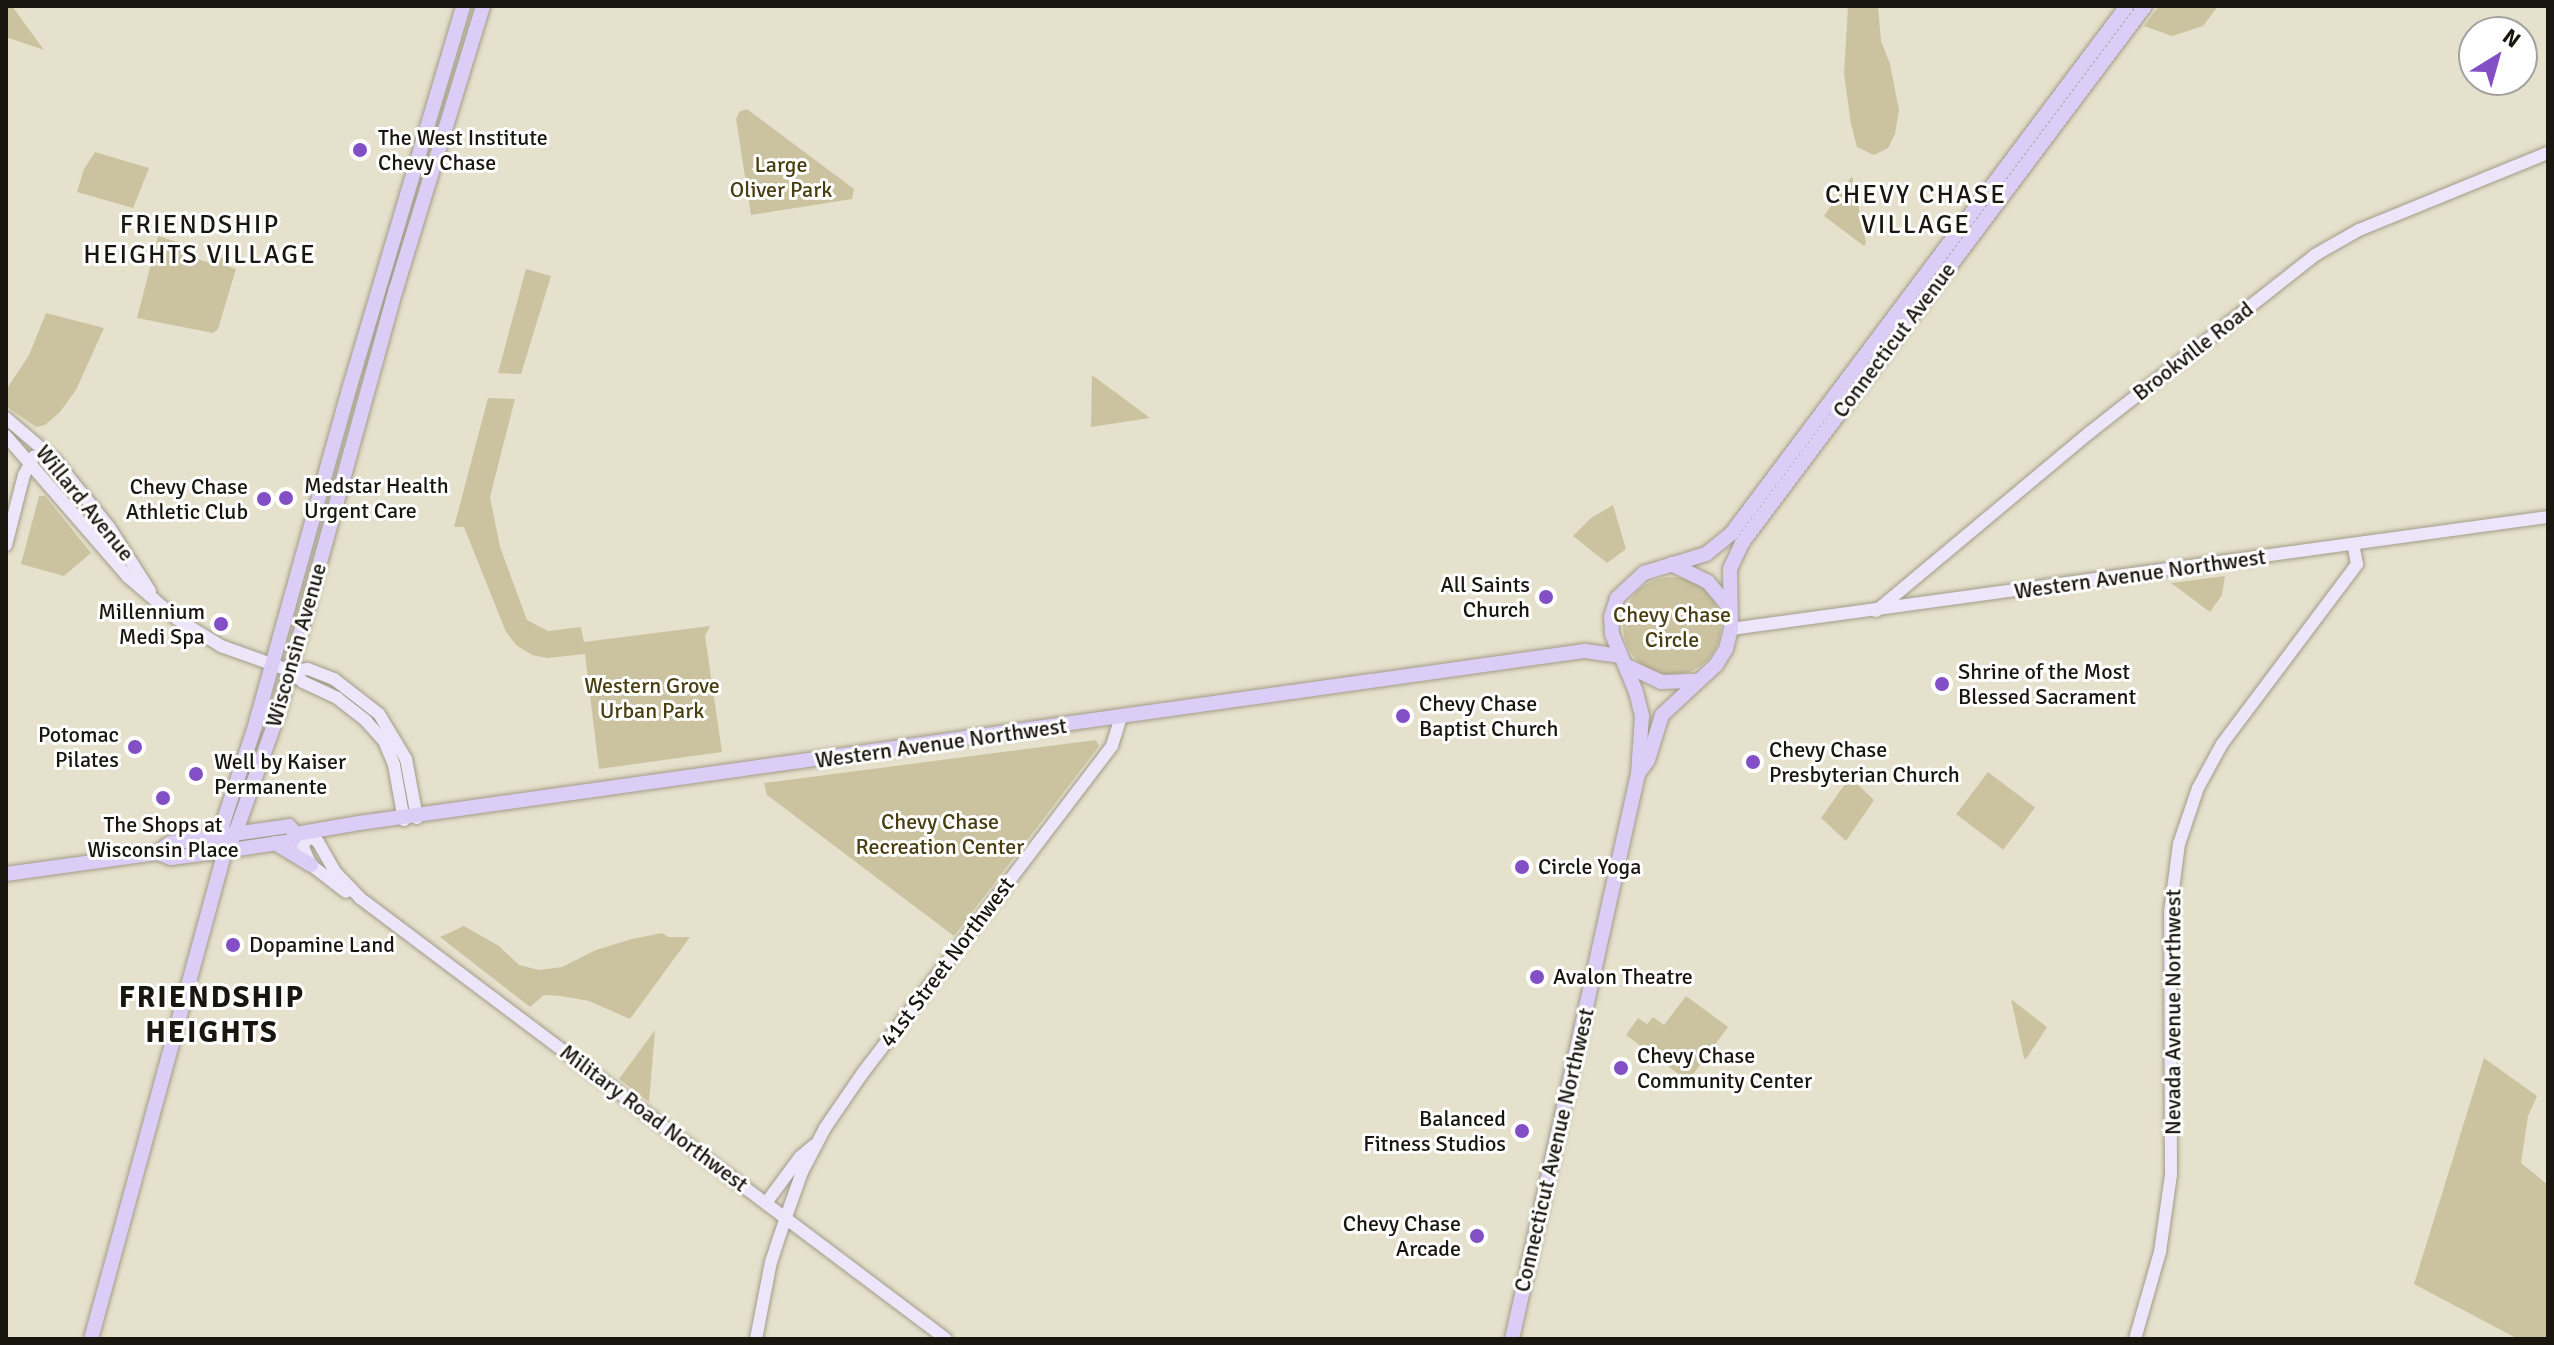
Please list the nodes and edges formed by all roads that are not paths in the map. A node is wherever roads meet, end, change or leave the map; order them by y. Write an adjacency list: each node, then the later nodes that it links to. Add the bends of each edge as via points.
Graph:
1 (463, 6): 21 (main road, Wisconsin Avenue)
2 (483, 6): 22 (main road, Wisconsin Avenue, via 399,277)
3 (2127, 6): 13 (main road, Connecticut Avenue, via 1731,534 1711,552)
4 (2145, 6): 15 (main road, Connecticut Avenue, via 1742,543 1730,569)
5 (2548, 153): 16 (main road, Brookville Road, via 2359,230 2315,255 2089,433)
6 (6, 418): 8 (main road, Willard Avenue)
7 (6, 436): 9 (main road, Willard Avenue)
8 (42, 448): 9 (main road); 14 (main road, Willard Avenue, via 109,527)
9 (30, 461): 12 (main road); 14 (main road, Willard Avenue, via 128,577)
10 (2548, 517): 11 (main road, Western Avenue Northwest)
11 (2353, 544): 16 (main road, Western Avenue Northwest); 43 (main road, Nevada Avenue Northwest, via 2357,564 2227,736 2183,828 2170,910 2170,1188 2156,1267)
12 (6, 545)
13 (1670, 564): 15 (main road, via 1708,582); 17 (main road, via 1649,570 1626,586 1614,604)
14 (153, 597): 21 (main road, Willard Avenue, via 202,636)
15 (1730, 608): 18 (main road)
16 (1876, 611): 18 (main road, Western Avenue Northwest)
17 (1610, 624): 19 (main road); 20 (main road)
18 (1731, 629): 23 (main road, via 1721,659)
19 (1585, 651): 20 (main road, Western Avenue Northwest); 26 (main road, Western Avenue Northwest)
20 (1622, 660): 23 (main road, via 1661,682); 27 (main road, Connecticut Avenue Northwest, via 1641,711)
21 (272, 665): 22 (main road, Willard Avenue); 30 (main road, Wisconsin Avenue)
22 (291, 671): 24 (main road, via 308,669); 25 (main road); 30 (main road, Wisconsin Avenue)
23 (1697, 681): 27 (main road, Connecticut Avenue Northwest, via 1659,719 1648,760)
24 (340, 682): 25 (main road); 28 (main road, via 372,707 397,741 411,777)
25 (318, 689): 28 (main road, via 360,715 384,741)
26 (1121, 717): 28 (main road, Western Avenue Northwest); 35 (main road, 41st Street Northwest, via 1114,744 856,1082)
27 (1638, 774): 42 (main road, Connecticut Avenue Northwest)
28 (411, 819): 29 (main road, Western Avenue Northwest)
29 (304, 834): 30 (main road, Western Avenue Northwest, via 289,826); 31 (main road, Western Avenue Northwest); 32 (main road, via 302,845); 34 (main road, Military Road Northwest, via 318,842 336,873)
30 (227, 840): 31 (main road, Western Avenue Northwest); 33 (main road, Western Avenue Northwest, via 171,858 157,853); 39 (main road)
31 (275, 843): 32 (main road)
32 (311, 865): 34 (main road, Military Road Northwest)
33 (6, 874)
34 (360, 898): 37 (main road, Military Road Northwest)
35 (816, 1144): 36 (main road); 37 (main road, 41st Street Northwest, via 801,1155)
36 (792, 1198): 37 (main road); 38 (main road)
37 (766, 1203): 38 (main road, Military Road Northwest)
38 (786, 1217): 40 (main road); 41 (main road, Military Road Northwest)
39 (91, 1339)
40 (756, 1339)
41 (946, 1339)
42 (1512, 1339)
43 (2135, 1339)

